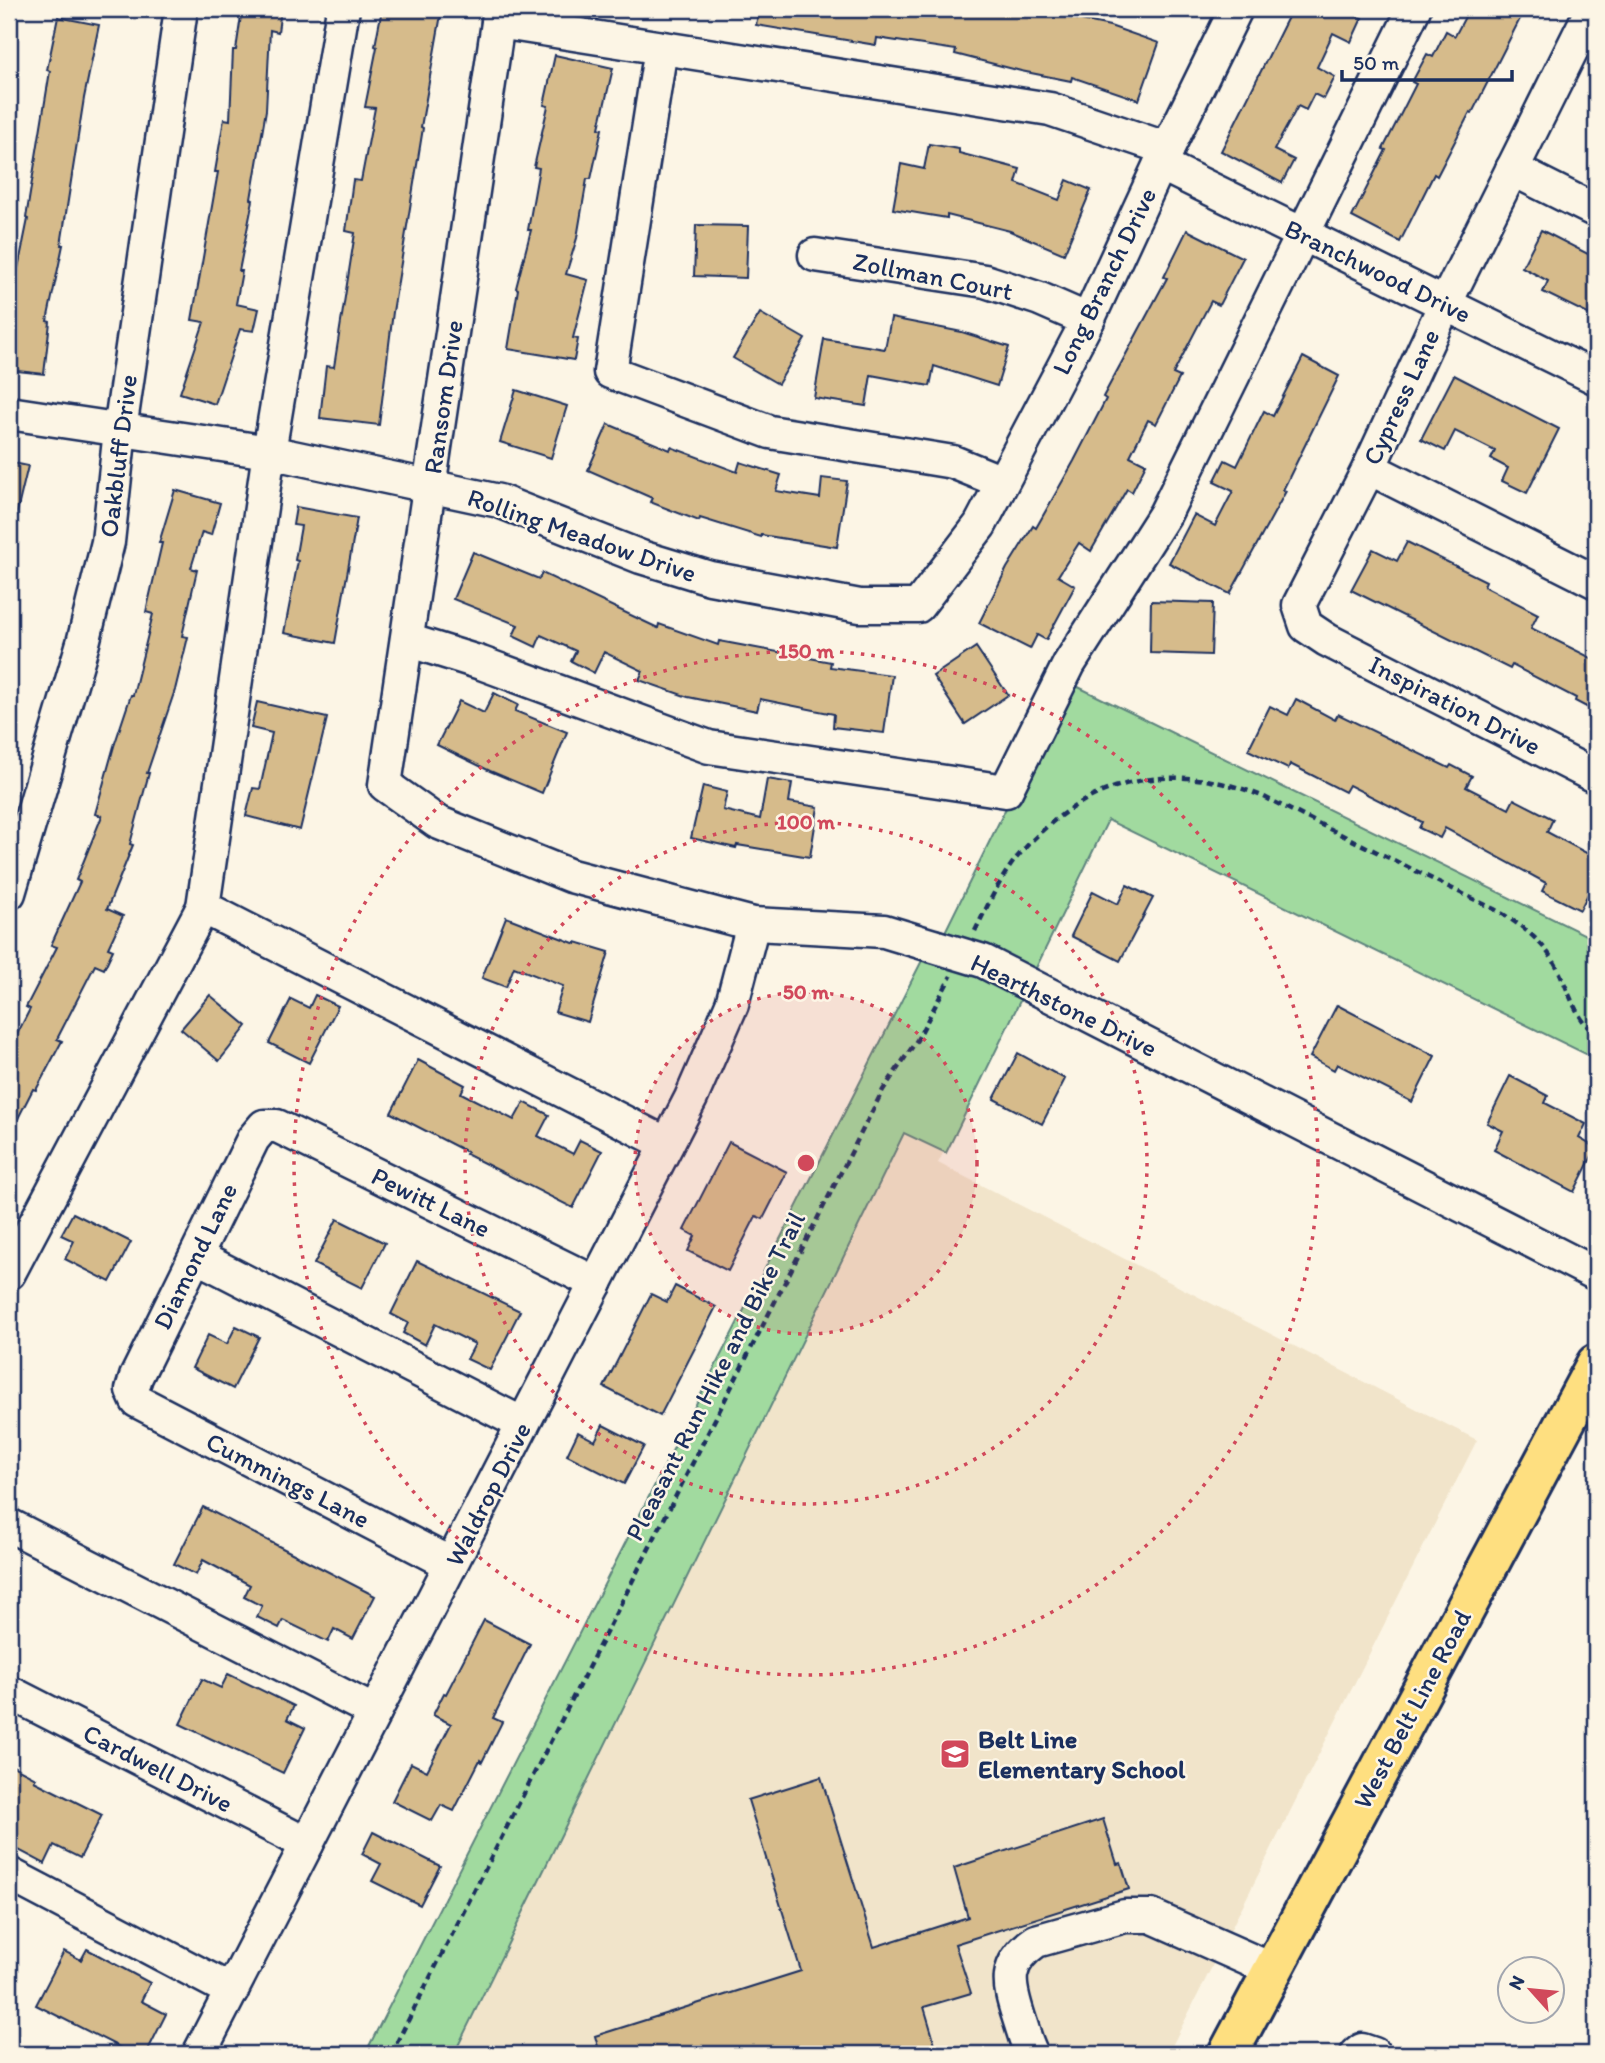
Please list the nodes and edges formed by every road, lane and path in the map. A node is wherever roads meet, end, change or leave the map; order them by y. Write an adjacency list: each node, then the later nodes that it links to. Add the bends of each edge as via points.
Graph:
1 (181, 9): 17 (street, Oakbluff Drive)
2 (343, 9): 18 (street)
3 (1414, 9): 11 (street)
4 (1228, 11): 8 (street, Long Branch Drive)
5 (1593, 11): 9 (street, Cypress Lane)
6 (499, 15): 7 (street, Branchwood Drive); 21 (street, Ransom Drive)
7 (661, 48): 8 (street, Branchwood Drive, via 1050,109); 20 (street, via 610,372 770,432 953,462)
8 (1164, 156): 11 (street, Branchwood Drive); 14 (street, Long Branch Drive)
9 (1512, 169): 10 (street); 13 (street, Cypress Lane)
10 (1596, 211)
11 (1303, 234): 13 (street, Branchwood Drive); 25 (street, via 1165,514 1069,664 1006,791 709,747)
12 (815, 255): 14 (street, Zollman Court, via 985,281)
13 (1445, 303): 15 (street, Branchwood Drive); 19 (street, Cypress Lane)
14 (1088, 320): 20 (street, Long Branch Drive)
15 (1596, 378)
16 (9, 413): 17 (street, Rolling Meadow Drive)
17 (120, 430): 18 (street, Rolling Meadow Drive); 28 (street, Oakbluff Drive, via 108,542)
18 (269, 452): 21 (street, Rolling Meadow Drive); 29 (street)
19 (1369, 468): 23 (street); 24 (street, Cypress Lane, via 1299,605 1306,626)
20 (1002, 482): 22 (street, Long Branch Drive)
21 (430, 486): 22 (street, Rolling Meadow Drive, via 499,501 710,578 860,606 918,606); 25 (street, Ransom Drive)
22 (962, 547)
23 (1596, 582)
24 (1315, 631): 26 (street, Inspiration Drive)
25 (407, 640): 27 (street, Ransom Drive)
26 (1596, 777)
27 (385, 785): 30 (street, Hearthstone Drive, via 437,822 571,876)
28 (9, 893)
29 (203, 906): 34 (street); 36 (street)
30 (753, 924): 31 (street, Hearthstone Drive, via 884,931); 34 (street, Waldrop Drive, via 732,1004)
31 (962, 955): 32 (path, Pleasant Run Hike and Bike Trail, via 1013,862 1061,813 1121,785 1190,778 1238,786 1262,796 1520,925 1557,966 1584,1025); 37 (street, Hearthstone Drive, via 983,961); 51 (path, Pleasant Run Hike and Bike Trail, via 917,1040 883,1090)
32 (1596, 1035)
33 (264, 1126): 35 (street, Diamond Lane, via 253,1139); 38 (street, Pewitt Lane, via 277,1126)
34 (667, 1144): 38 (street, Waldrop Drive)
35 (195, 1256): 40 (street, Diamond Lane); 41 (street)
36 (9, 1273)
37 (1596, 1274)
38 (596, 1283): 41 (street, Waldrop Drive)
39 (1596, 1364): 48 (main road, West Belt Line Road)
40 (132, 1390): 43 (street, Cummings Lane, via 136,1401)
41 (523, 1424): 43 (street, Waldrop Drive)
42 (9, 1525): 45 (street)
43 (452, 1564): 45 (street, Waldrop Drive)
44 (9, 1692): 46 (street, Cardwell Drive)
45 (375, 1712): 46 (street, Waldrop Drive)
46 (307, 1844): 49 (street, Waldrop Drive)
47 (9, 1874): 49 (street)
48 (1273, 1970): 52 (street, via 1152,1916 1125,1916 1036,1941 1019,1956 1010,1976); 53 (main road, West Belt Line Road)
49 (232, 1991): 50 (street, Waldrop Drive)
50 (200, 2054)
51 (391, 2054)
52 (1032, 2054)
53 (1228, 2054)

